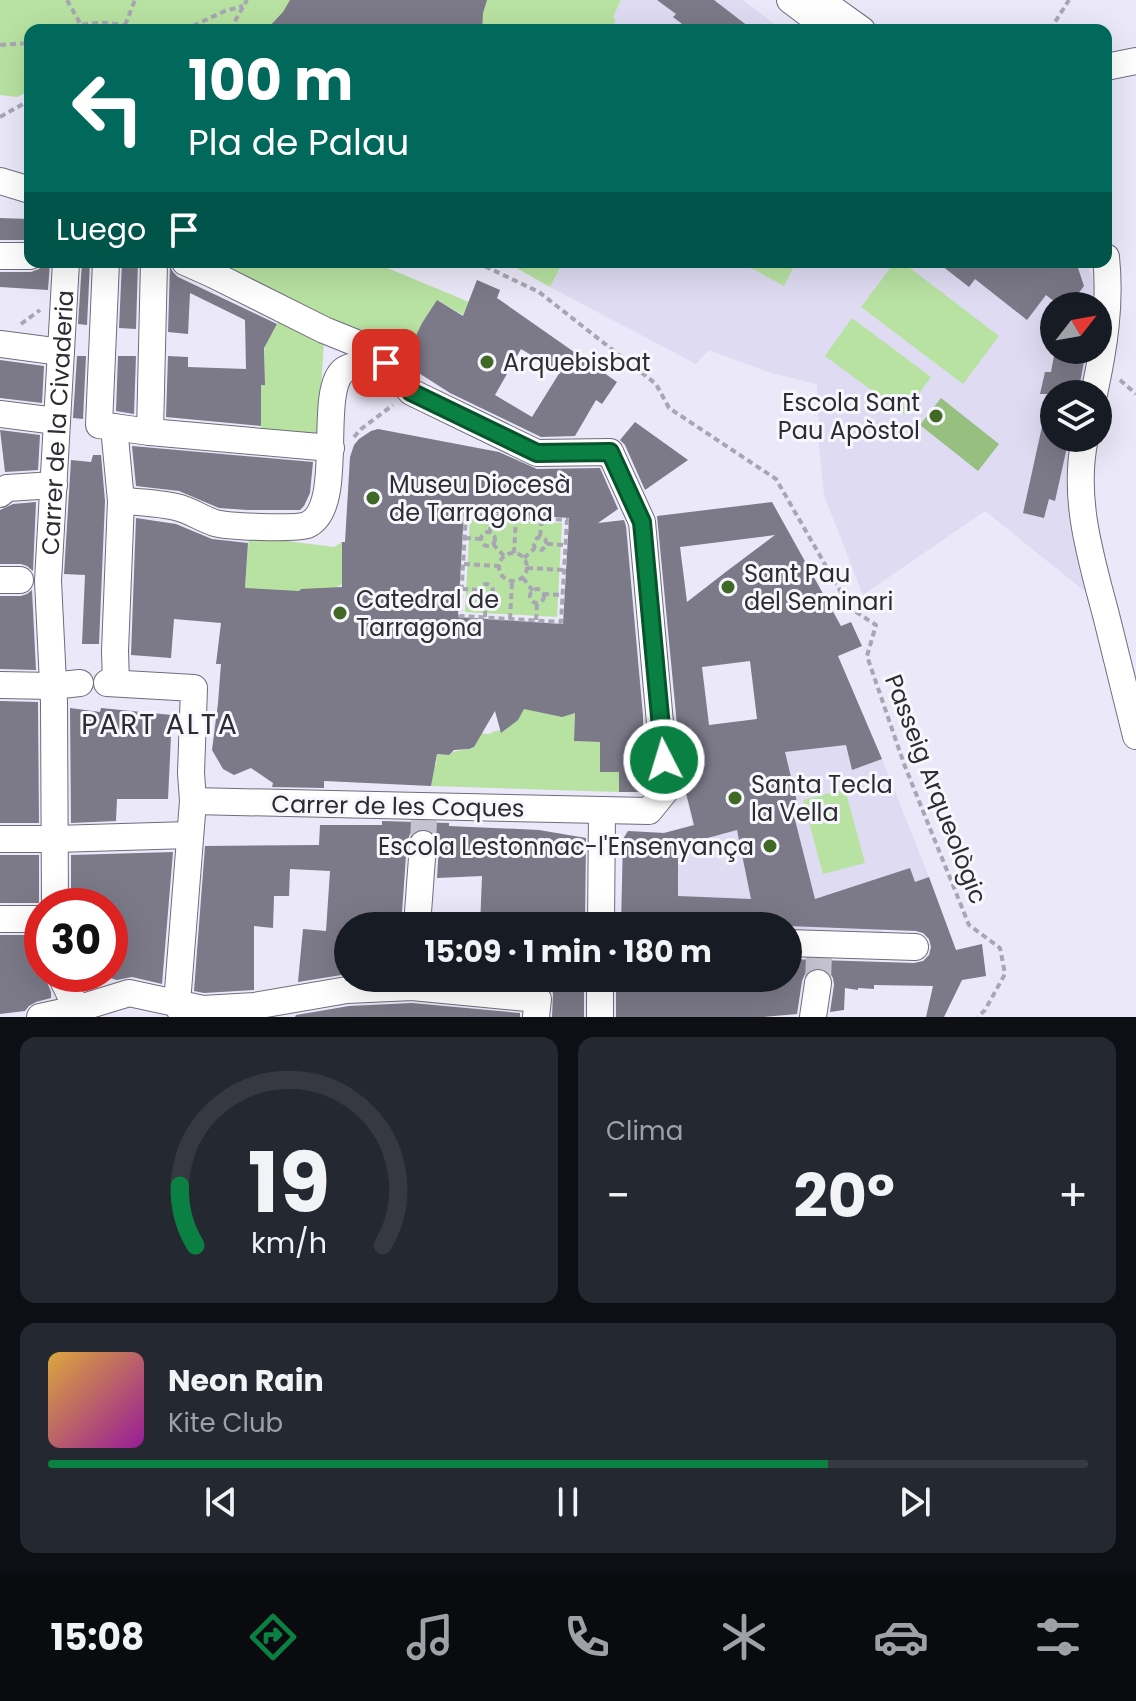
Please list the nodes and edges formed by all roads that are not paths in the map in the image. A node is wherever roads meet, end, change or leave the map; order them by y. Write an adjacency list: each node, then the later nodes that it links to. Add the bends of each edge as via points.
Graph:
1 (790, 0): 3 (street)
2 (820, 0): 4 (street)
3 (822, 24)
4 (854, 24)
5 (1136, 61): 6 (street)
6 (1112, 66)
7 (0, 181): 8 (street)
8 (24, 188)
9 (0, 256): 10 (street)
10 (24, 256)
11 (66, 268): 17 (street, Carrer de la Civaderia)
12 (106, 268): 22 (street)
13 (154, 268): 23 (street)
14 (197, 268): 18 (street, via 376,351)
15 (1107, 268): 19 (street, via 1108,313)
16 (6, 338): 17 (street)
17 (61, 352): 21 (street, Carrer de la Civaderia)
18 (386, 363): 24 (street, via 356,366 335,382); 35 (street, Carrer de les Coques, via 411,392 537,453 610,452 642,522 666,790 649,811)
19 (1096, 380)
20 (0, 414): 21 (street)
21 (56, 421): 26 (street, Carrer de la Civaderia)
22 (107, 426): 23 (street); 28 (street)
23 (150, 432): 24 (street)
24 (331, 448): 28 (street, via 326,498 319,515 307,525 214,523 177,507)
25 (1082, 452): 33 (street, via 1087,543)
26 (54, 485): 27 (street, via 7,488); 29 (street, Carrer de la Civaderia)
27 (0, 494)
28 (121, 501): 34 (street, via 112,683 194,688)
29 (28, 581): 32 (street, Carrer de la Civaderia)
30 (80, 683): 32 (street)
31 (0, 685): 32 (street)
32 (53, 694): 39 (street, Carrer de la Civaderia)
33 (1136, 736)
34 (193, 801): 36 (street, Carrer de les Coques); 37 (street)
35 (602, 810): 36 (street, Carrer de les Coques); 42 (street)
36 (424, 824): 41 (street)
37 (190, 835): 39 (street); 52 (street)
38 (0, 839): 39 (street)
39 (55, 839): 40 (street, Carrer de la Civaderia)
40 (55, 888)
41 (418, 912)
42 (601, 912)
43 (0, 919): 44 (street)
44 (24, 919)
45 (802, 945): 46 (street)
46 (915, 947)
47 (818, 983): 57 (street)
48 (68, 992): 53 (street)
49 (335, 992): 52 (street, via 254,1006)
50 (486, 992): 55 (street, via 538,999)
51 (600, 992): 56 (street)
52 (180, 1010): 53 (street, via 129,993)
53 (77, 1013): 54 (street)
54 (40, 1017)
55 (536, 1017)
56 (600, 1017)
57 (813, 1017)

